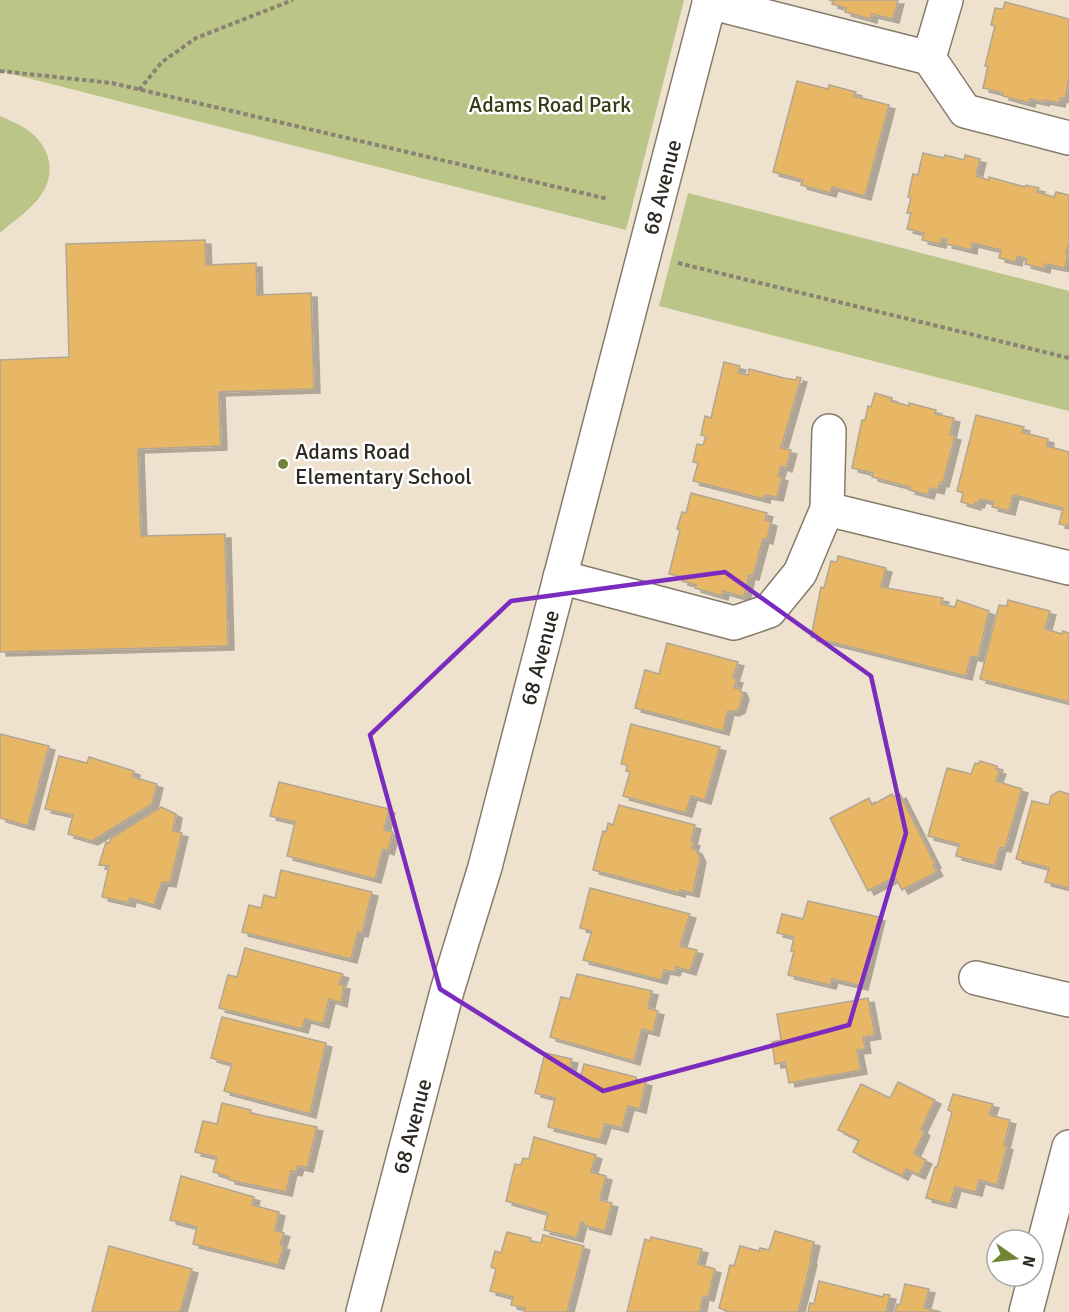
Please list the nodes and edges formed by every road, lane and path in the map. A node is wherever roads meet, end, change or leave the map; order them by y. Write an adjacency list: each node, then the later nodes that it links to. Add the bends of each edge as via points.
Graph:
1 (293, 0): 6 (path, via 196,38 162,62)
2 (946, 0): 4 (street)
3 (710, 1): 4 (street); 14 (street, 68 Avenue)
4 (929, 58): 7 (street, via 965,111)
5 (0, 72): 6 (path)
6 (139, 90): 8 (path)
7 (1069, 138)
8 (608, 200)
9 (674, 262): 10 (path)
10 (1069, 358)
11 (829, 431): 12 (street)
12 (827, 508): 13 (street); 14 (street, via 800,573 769,611 734,623)
13 (1069, 568)
14 (560, 577): 18 (street, 68 Avenue)
15 (976, 978): 16 (street)
16 (1069, 1000)
17 (1069, 1147): 19 (street)
18 (363, 1312)
19 (1026, 1312)

